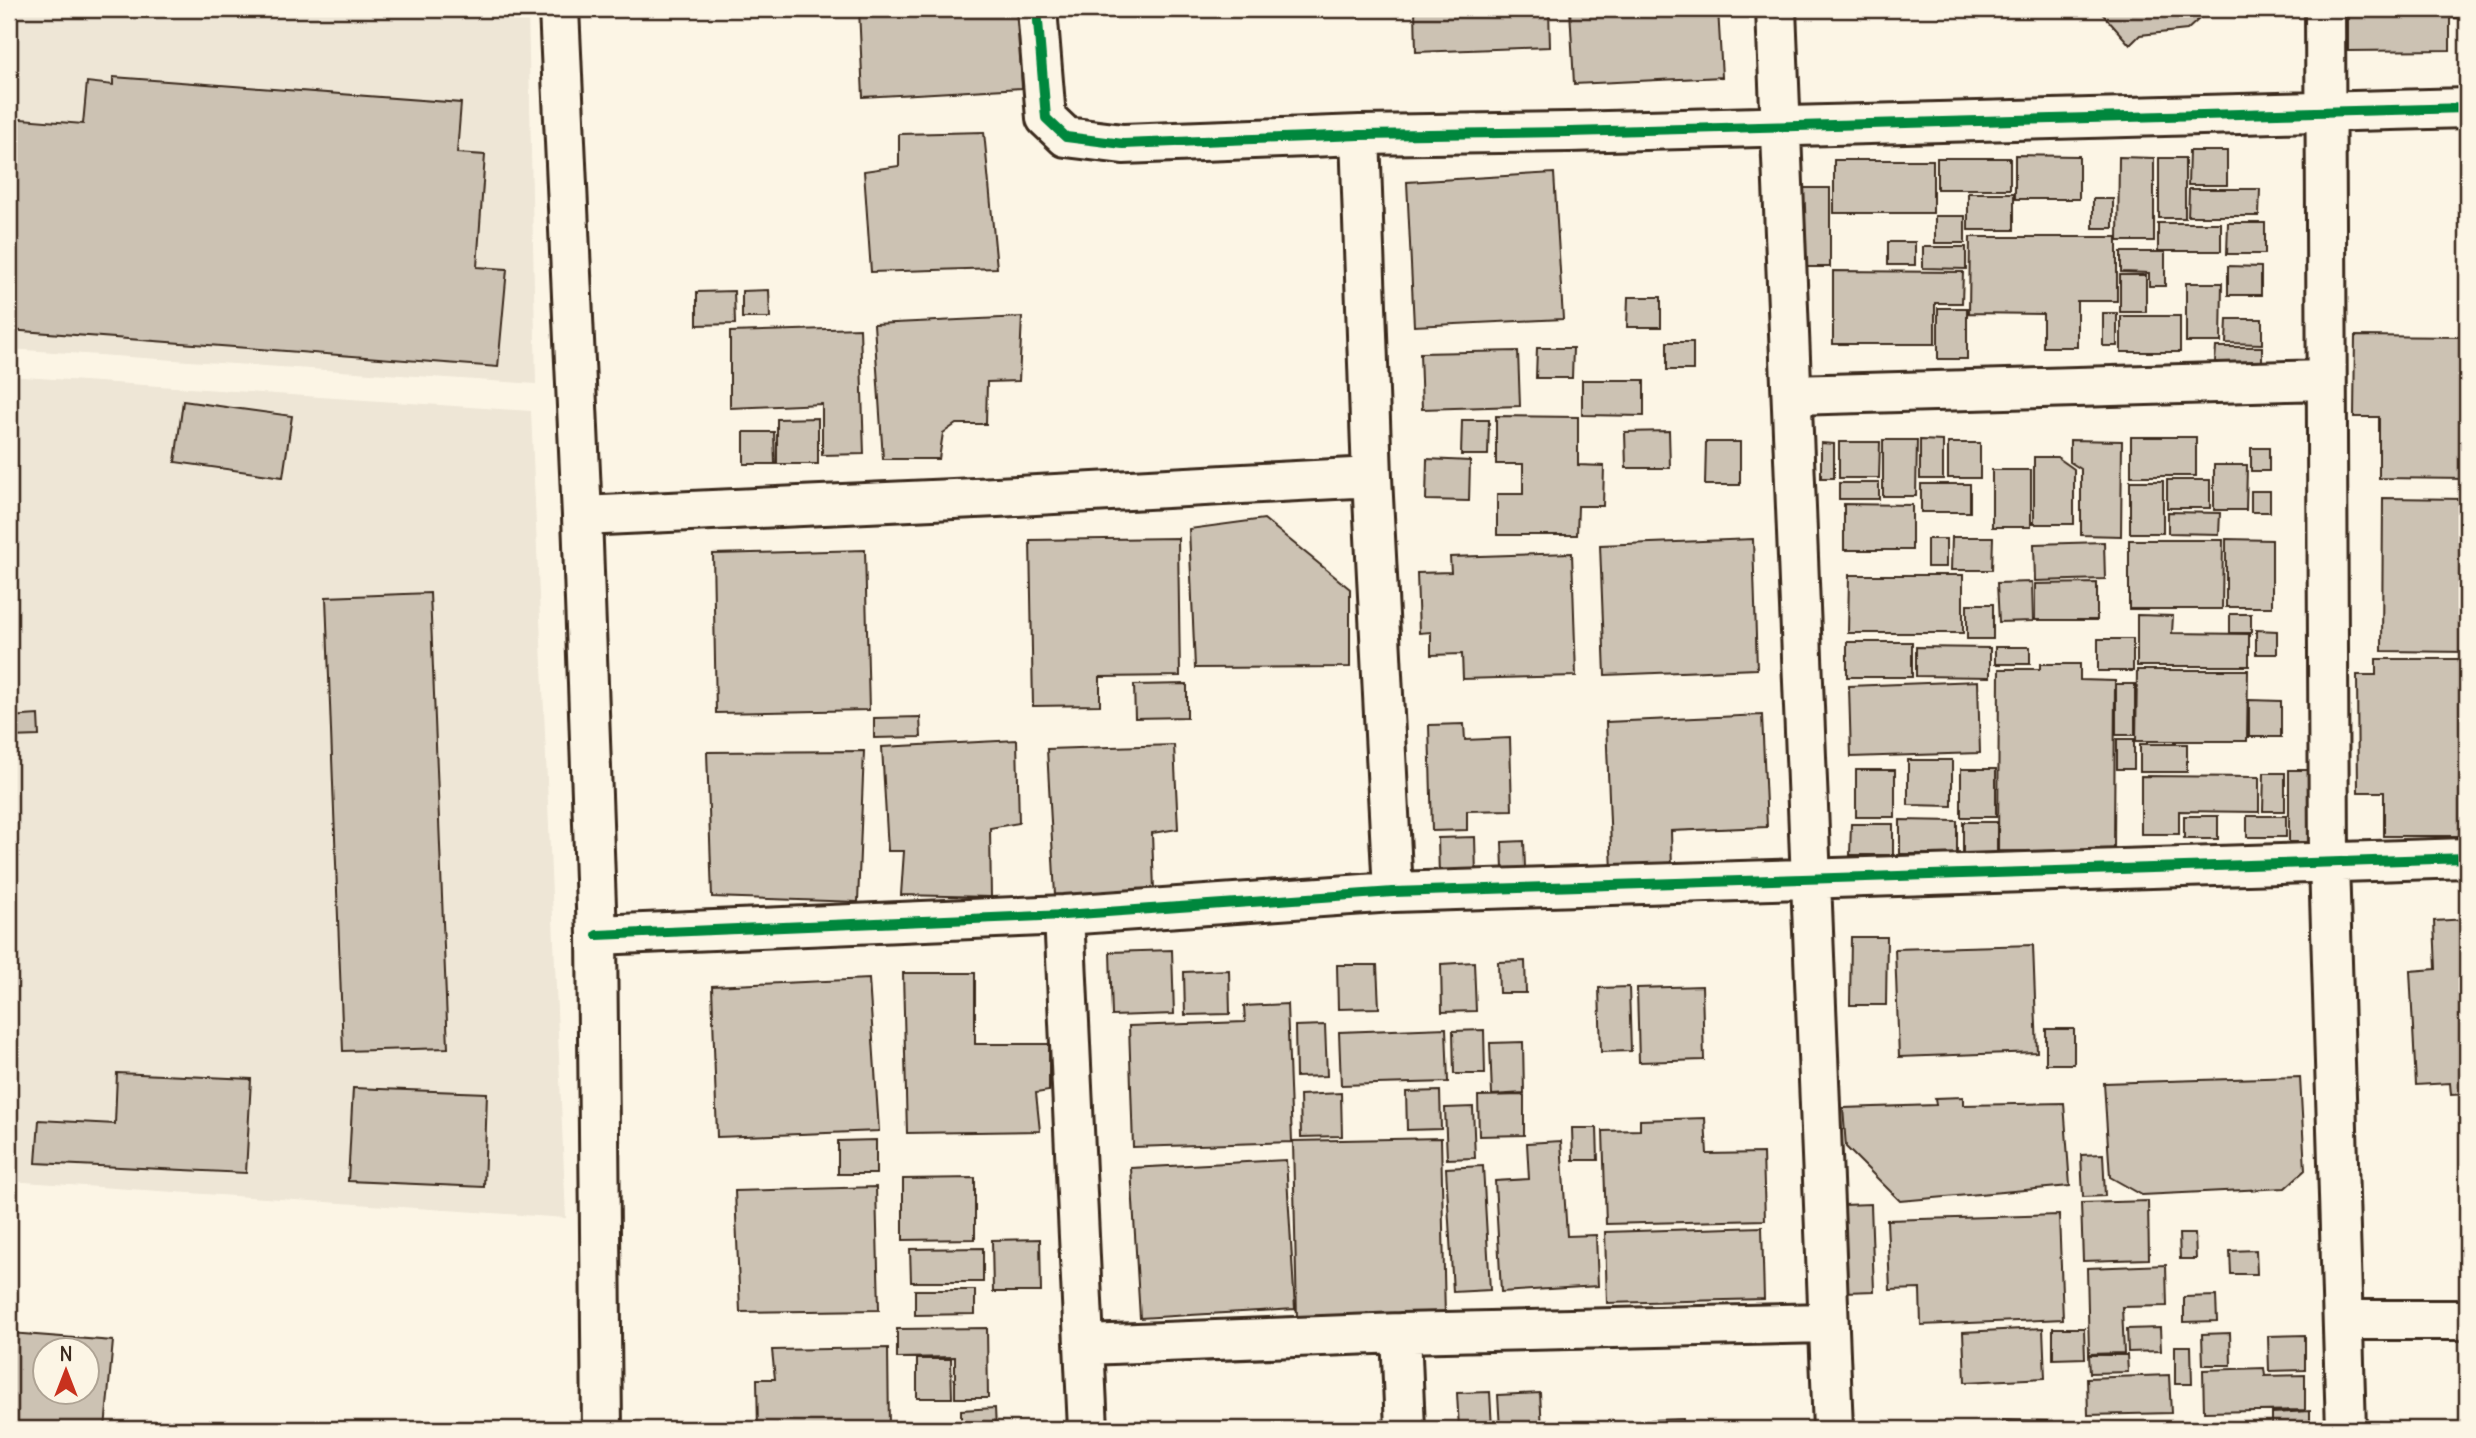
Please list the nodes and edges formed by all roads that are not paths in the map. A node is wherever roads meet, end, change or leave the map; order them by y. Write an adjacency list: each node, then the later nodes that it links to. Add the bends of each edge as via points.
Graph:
1 (559, 9): 12 (street)
2 (1037, 9): 8 (street, via 1046,118 1066,137 1123,144)
3 (1776, 9): 7 (street)
4 (2325, 9): 6 (street)
5 (2467, 108): 6 (street)
6 (2325, 113): 7 (street); 9 (street)
7 (1781, 126): 8 (street); 10 (street)
8 (1360, 135): 11 (street)
9 (2326, 380): 10 (street); 14 (street)
10 (1792, 395): 15 (street)
11 (1372, 477): 12 (street); 16 (street)
12 (582, 516): 18 (street)
13 (2467, 858): 14 (street)
14 (2329, 862): 15 (street); 19 (street)
15 (1811, 878): 16 (street); 21 (street)
16 (1393, 892): 17 (street)
17 (1064, 915): 18 (street); 23 (street)
18 (597, 935): 24 (street)
19 (2343, 1320): 20 (street); 28 (street)
20 (2467, 1320)
21 (1828, 1323): 22 (street); 27 (street)
22 (1401, 1333): 23 (street); 26 (street)
23 (1086, 1345): 25 (street)
24 (603, 1429)
25 (1088, 1429)
26 (1405, 1429)
27 (1833, 1429)
28 (2347, 1429)

